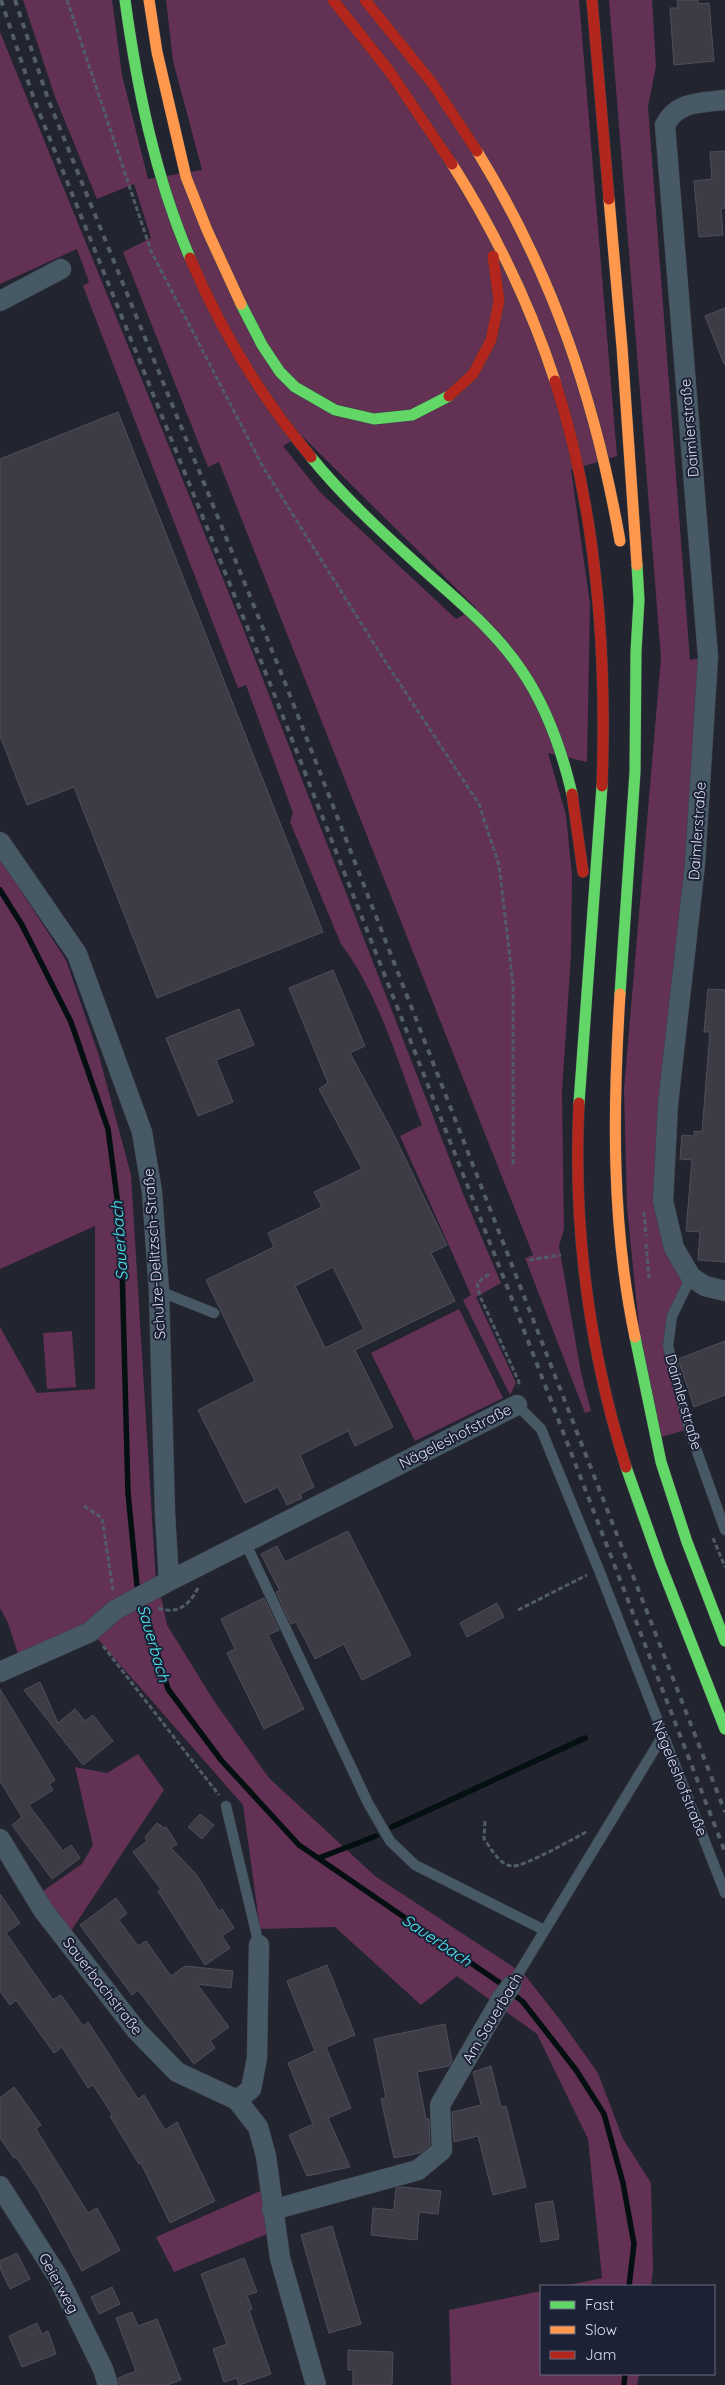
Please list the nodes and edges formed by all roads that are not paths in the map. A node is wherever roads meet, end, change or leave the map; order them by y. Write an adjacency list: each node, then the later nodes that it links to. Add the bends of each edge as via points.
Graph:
1 (125, 0): 14 (highway, via 138,86 162,179 177,226 223,330 264,396 331,481 390,540 475,616 532,685 557,740 572,793 582,847)
2 (149, 0): 7 (highway, via 163,82 186,176 211,243 267,352 293,386 315,402 344,415 371,420 400,418 431,410 458,392 480,366 496,323 500,293 495,261)
3 (333, 0): 7 (highway, via 366,36)
4 (365, 0): 10 (highway, via 421,68 462,128 540,270 579,368 609,478)
5 (592, 0): 12 (highway, via 633,500 639,600)
6 (725, 100): 15 (street, Daimlerstraße, via 680,107 670,115 665,125 708,657 695,864 668,1104 663,1201 674,1248)
7 (476, 202): 14 (highway, via 542,342 577,464 589,529 598,599 603,730 601,808)
8 (61, 269): 9 (street)
9 (0, 301)
10 (622, 551)
11 (625, 570): 12 (highway)
12 (636, 651): 23 (highway, via 635,772 615,1072 616,1179 626,1295 661,1462)
13 (0, 842): 16 (street, Schulze-Delitzsch-Straße, via 78,954 142,1132 152,1192)
14 (589, 961): 25 (highway, via 577,1165 581,1237 594,1336 620,1449 660,1565)
15 (691, 1277): 17 (street, via 705,1286); 20 (lane, Daimlerstraße, via 672,1316 668,1346 689,1429)
16 (159, 1291): 18 (lane); 22 (street, Schulze-Delitzsch-Straße)
17 (725, 1291)
18 (214, 1313)
19 (517, 1405): 21 (street, Nägeleshofstraße); 26 (lane, Nägeleshofstraße, via 541,1429)
20 (725, 1530)
21 (245, 1542): 22 (street, Nägeleshofstraße); 30 (lane, via 368,1804 390,1841 415,1865)
22 (164, 1584): 24 (street, Nägeleshofstraße, via 117,1610 90,1632)
23 (725, 1641)
24 (0, 1672)
25 (725, 1729)
26 (662, 1737): 29 (lane, Nägeleshofstraße); 30 (lane, Am Sauerbach)
27 (226, 1806): 31 (lane)
28 (0, 1839): 33 (street, Sauerbachstraße, via 43,1910 137,2031 177,2072)
29 (725, 1893)
30 (544, 1930): 32 (lane, Am Sauerbach)
31 (260, 1945): 33 (street, via 257,2058 251,2089)
32 (506, 1992): 35 (street, Am Sauerbach, via 440,2106 442,2150 418,2170)
33 (237, 2100): 35 (street, Sauerbachstraße, via 258,2127 266,2156)
34 (0, 2186): 36 (street, Geierweg, via 58,2277)
35 (272, 2210): 37 (street, Sauerbachstraße, via 280,2258)
36 (108, 2385)
37 (316, 2385)

